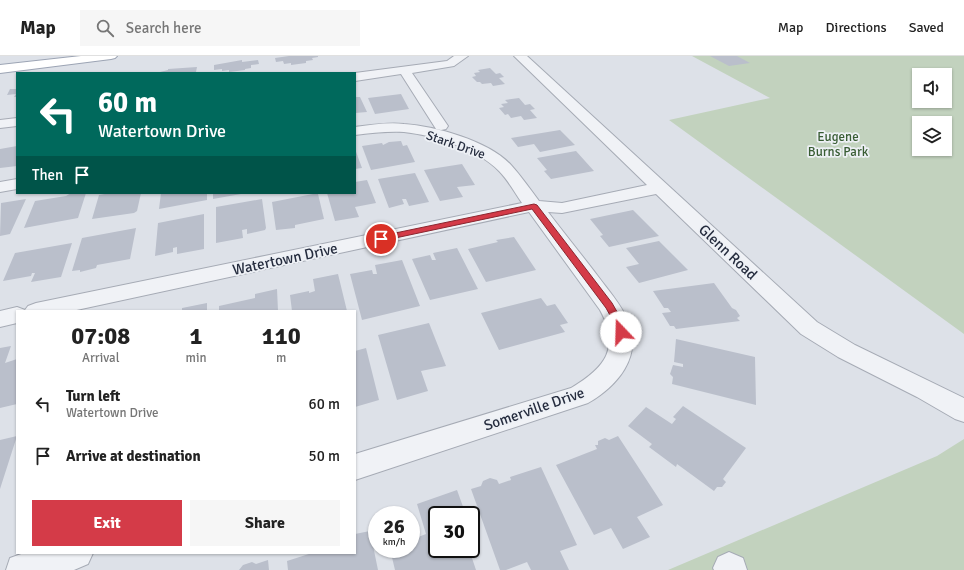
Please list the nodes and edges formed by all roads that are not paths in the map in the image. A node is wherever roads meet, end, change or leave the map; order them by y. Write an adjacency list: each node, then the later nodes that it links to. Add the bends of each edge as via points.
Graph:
1 (32, 56): 7 (main road)
2 (111, 56): 8 (main road)
3 (462, 56): 9 (street, via 450,64)
4 (471, 56): 5 (street)
5 (474, 56)
6 (520, 56): 15 (street, Glenn Road)
7 (0, 60)
8 (0, 69)
9 (405, 71): 10 (street); 13 (street)
10 (356, 77)
11 (16, 122): 12 (street)
12 (0, 124)
13 (441, 126)
14 (356, 131): 18 (street, Stark Drive, via 405,128 474,147 499,161)
15 (654, 183): 18 (street, Watertown Drive, via 562,208); 22 (street, Glenn Road, via 809,328 827,341 924,388)
16 (16, 184): 17 (street)
17 (0, 187)
18 (534, 206): 19 (street, Watertown Drive); 23 (street, Somerville Drive, via 616,317 621,329 621,348 618,360 610,373 594,388 564,402)
19 (41, 310)
20 (16, 315): 21 (street)
21 (0, 319)
22 (964, 411)
23 (356, 467)
24 (73, 554): 25 (street)
25 (22, 570)

